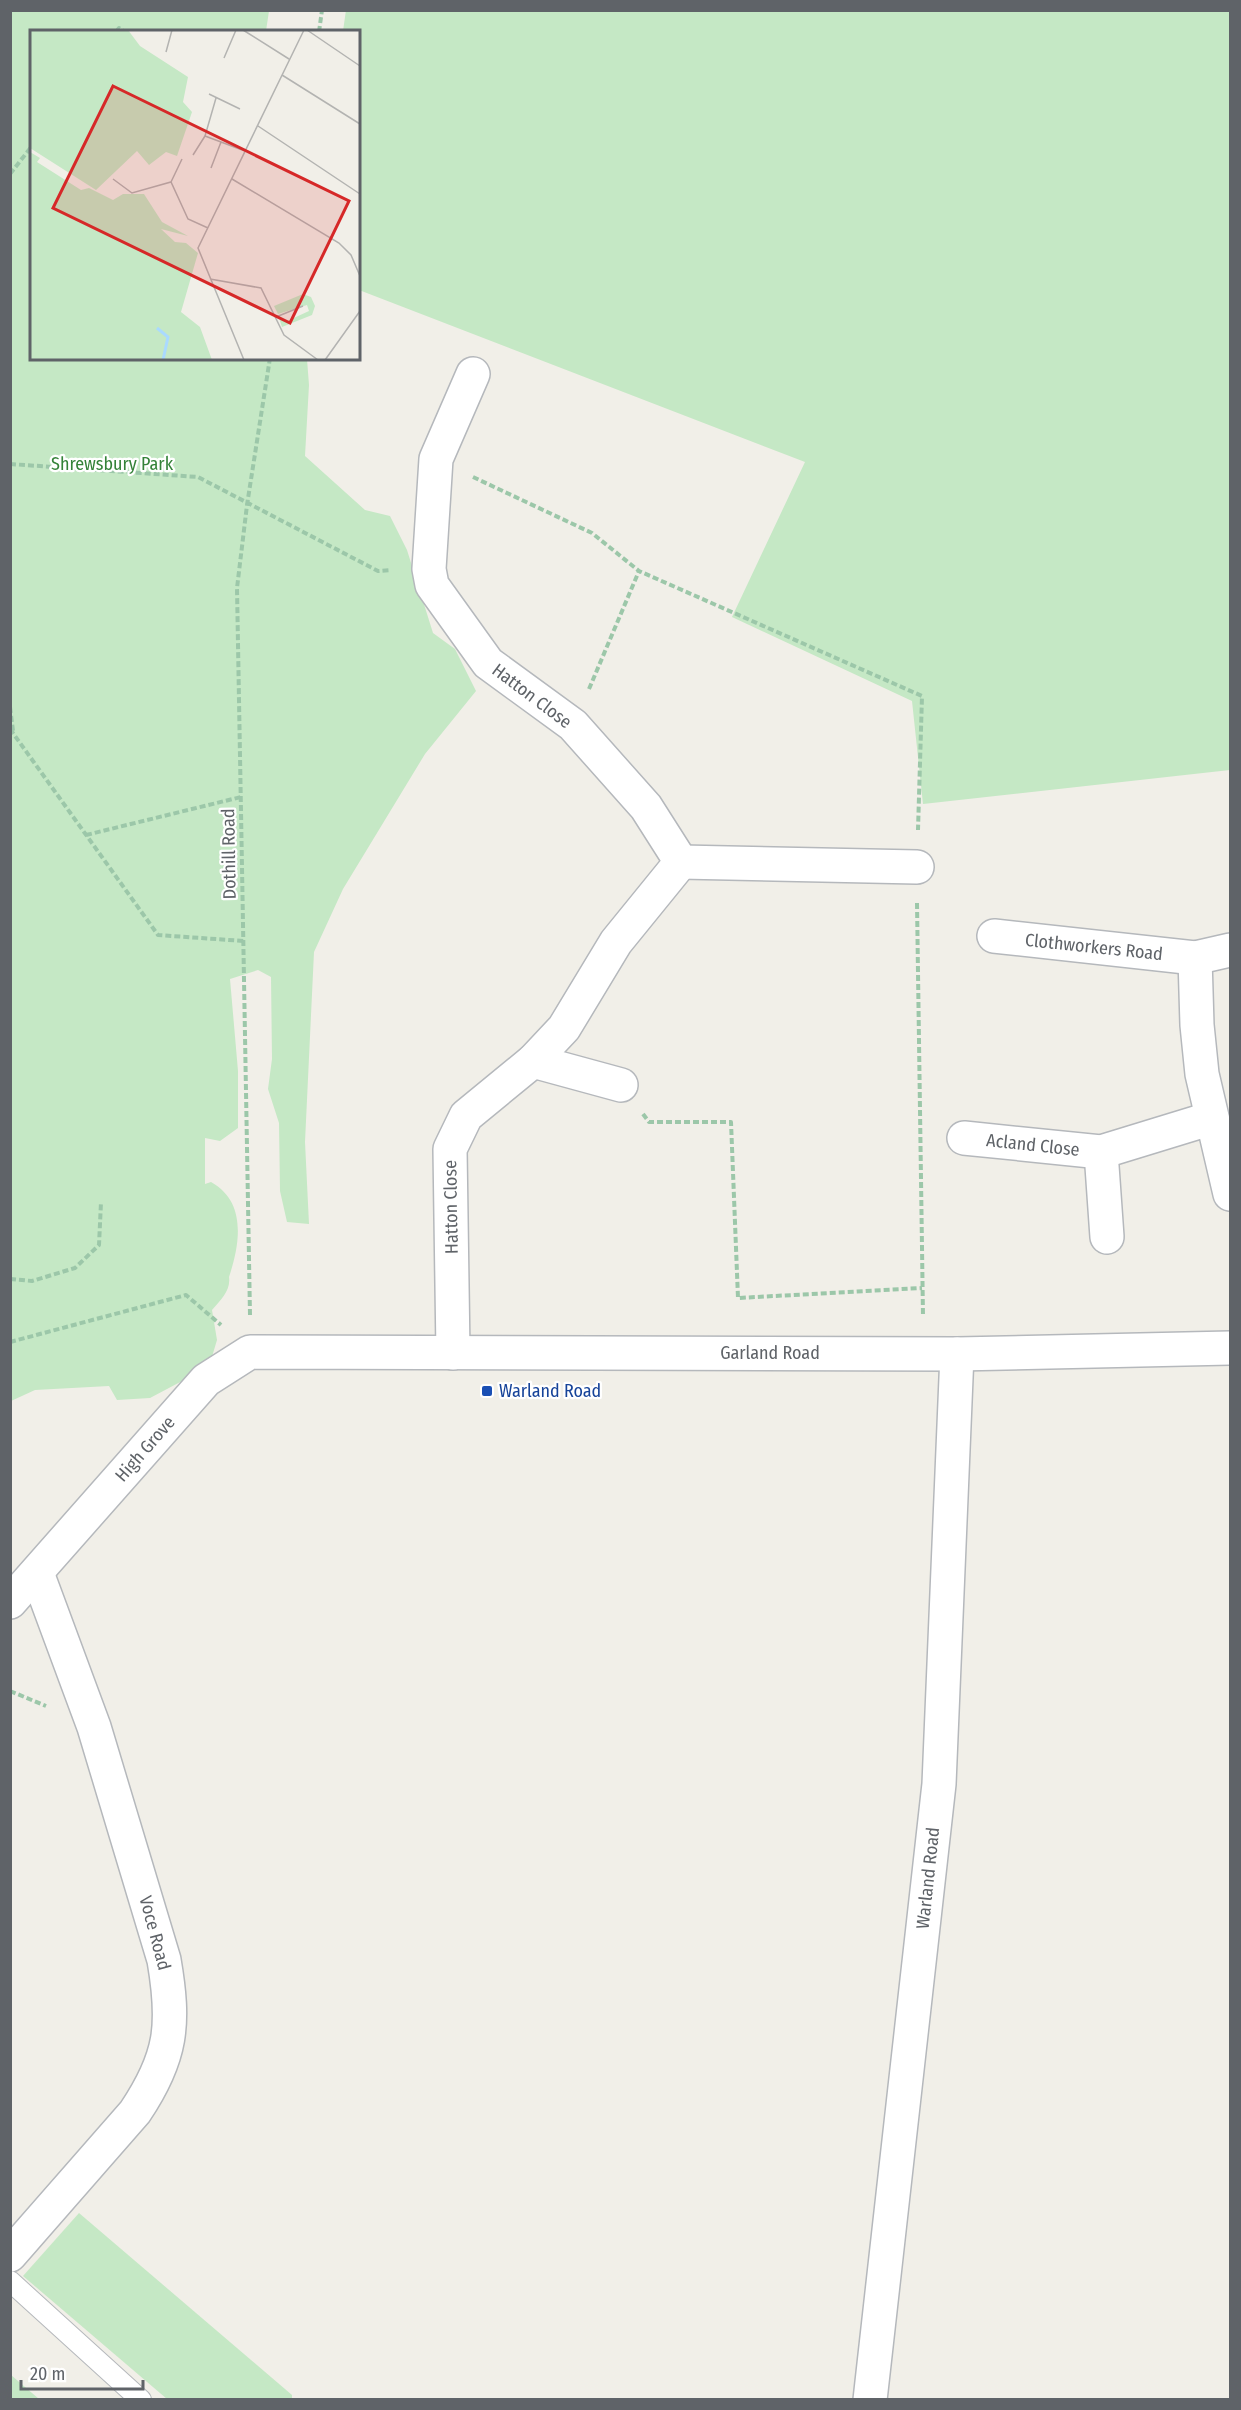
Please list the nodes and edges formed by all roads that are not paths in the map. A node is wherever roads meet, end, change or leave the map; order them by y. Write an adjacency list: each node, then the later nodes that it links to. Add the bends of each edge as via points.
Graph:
1 (473, 374): 2 (street, Hatton Close, via 436,459 429,569 432,585 488,663 573,725 646,807)
2 (681, 862): 3 (street); 7 (street, Hatton Close, via 616,942 564,1028)
3 (917, 867)
4 (994, 936): 6 (street, Clothworkers Road)
5 (1230, 950): 6 (street, Clothworkers Road)
6 (1195, 958): 9 (street, via 1202,1074)
7 (533, 1061): 8 (street); 16 (street, Hatton Close, via 466,1116 450,1149)
8 (621, 1085)
9 (1212, 1118): 11 (street, Acland Close); 12 (street)
10 (964, 1138): 11 (street, Acland Close)
11 (1101, 1152): 13 (street, Acland Close)
12 (1230, 1194)
13 (1107, 1237)
14 (1230, 1348): 17 (street, Garland Road)
15 (310, 1353): 16 (street, Garland Road); 18 (street, High Grove, via 250,1352 206,1380)
16 (453, 1353): 17 (street, Garland Road)
17 (957, 1354): 23 (street, Warland Road, via 939,1784)
18 (37, 1573): 19 (street, High Grove); 20 (street, Voce Road, via 94,1727 164,1960 170,2028 164,2059 135,2112)
19 (10, 1602)
20 (10, 2255)
21 (10, 2281): 22 (lane)
22 (141, 2400)
23 (870, 2400)

